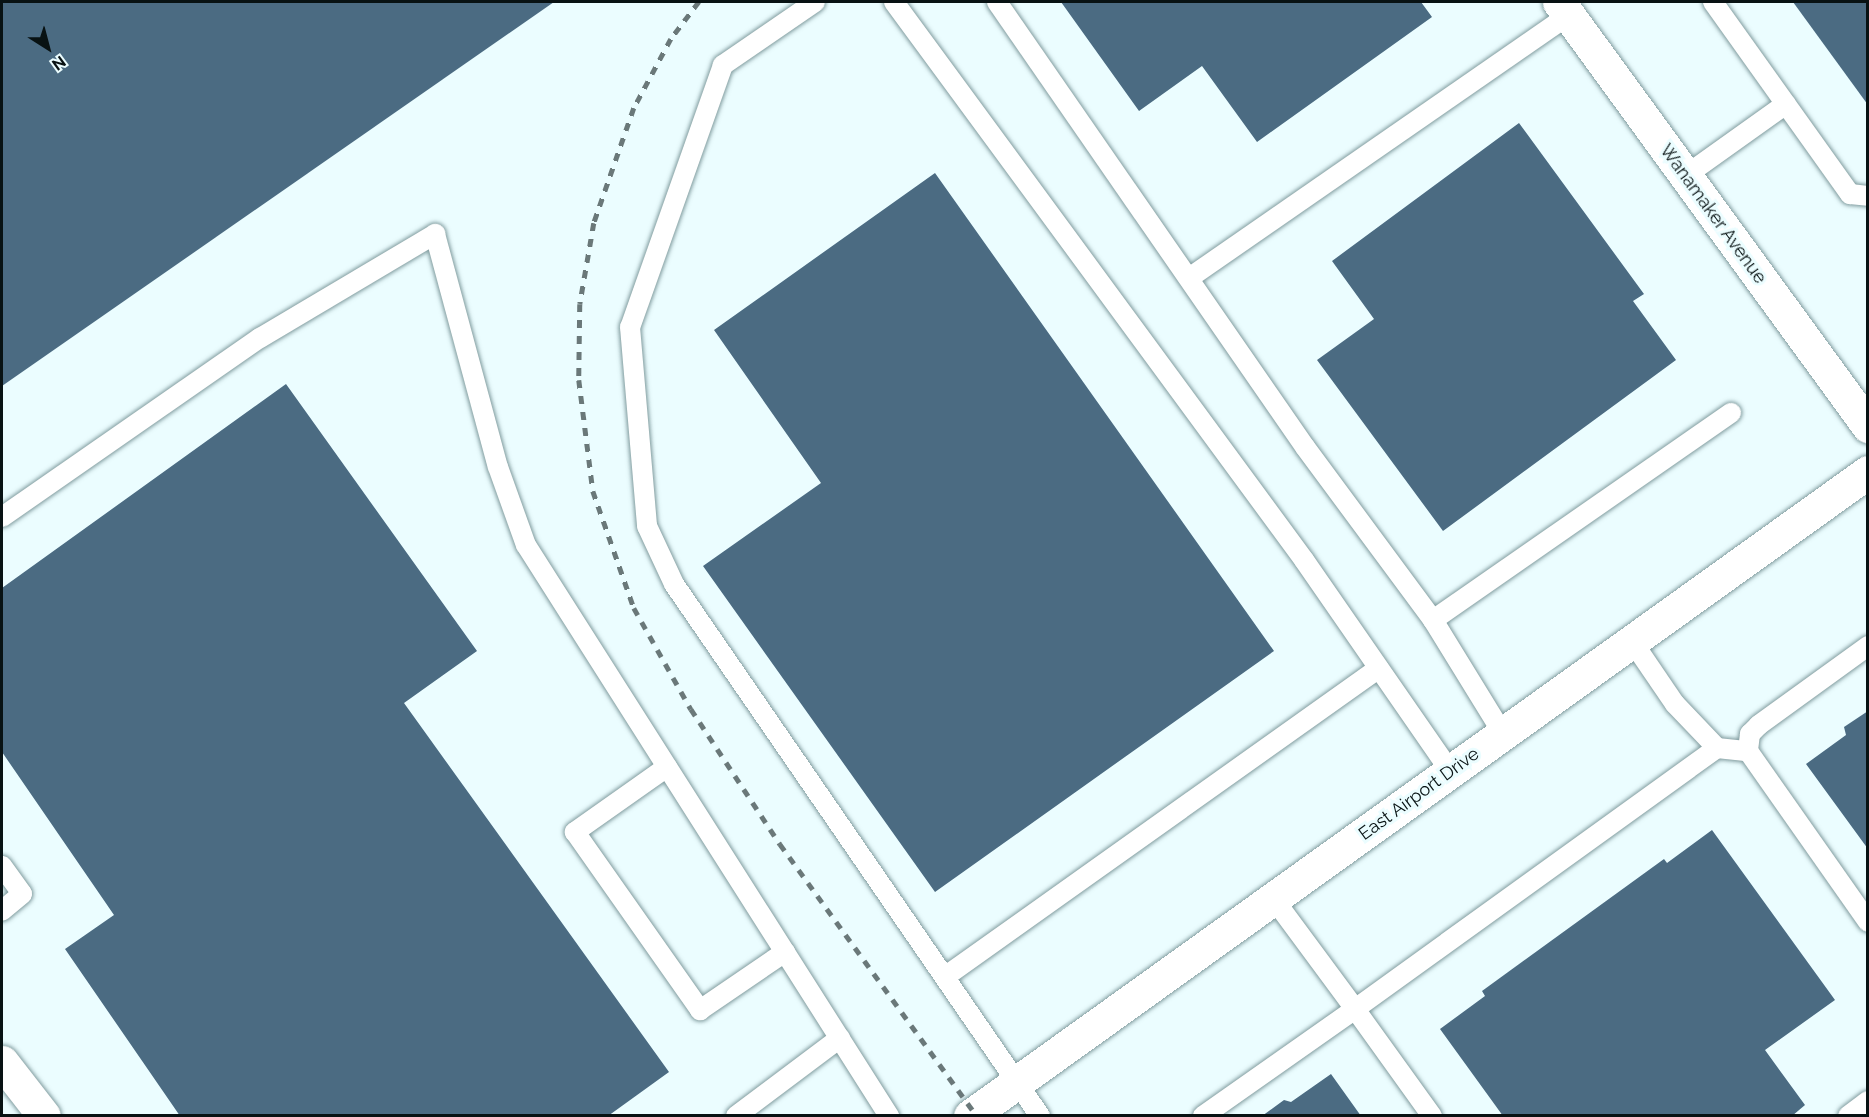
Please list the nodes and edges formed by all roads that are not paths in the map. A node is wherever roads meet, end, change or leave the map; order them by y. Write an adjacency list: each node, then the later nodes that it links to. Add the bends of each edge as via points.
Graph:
1 (815, 2): 28 (lane, via 723,65 630,327 647,526 674,584)
2 (894, 2): 17 (lane)
3 (998, 2): 9 (lane)
4 (1713, 2): 6 (lane)
5 (1564, 8): 7 (main road, Wanamaker Avenue); 9 (lane)
6 (1786, 104): 7 (lane); 8 (lane, via 1850,194)
7 (1686, 176): 11 (main road, Wanamaker Avenue)
8 (1868, 196)
9 (1189, 278): 14 (lane, via 1305,447)
10 (1731, 413): 14 (lane)
11 (1868, 426)
12 (1867, 474): 15 (main road, East Airport Drive)
13 (2, 517): 21 (lane, via 260,338 435,234 498,467 526,545)
14 (1433, 620): 18 (lane)
15 (1632, 641): 18 (main road, East Airport Drive); 19 (lane, via 1675,704)
16 (1868, 646): 20 (lane, via 1759,725 1750,734)
17 (1379, 668): 22 (lane); 28 (lane)
18 (1503, 734): 22 (main road, East Airport Drive)
19 (1717, 748): 20 (lane); 29 (lane)
20 (1748, 751): 26 (lane)
21 (667, 767): 27 (lane); 27 (lane, via 574,832 700,1010)
22 (1450, 771): 24 (main road, East Airport Drive)
23 (2, 866): 25 (lane, via 22,894)
24 (1273, 898): 29 (lane); 32 (main road, East Airport Drive)
25 (2, 911)
26 (1868, 922)
27 (785, 952): 30 (lane)
28 (946, 976): 32 (lane)
29 (1355, 1009): 39 (lane); 40 (lane)
30 (840, 1038): 35 (lane); 36 (lane)
31 (2, 1062): 34 (main road)
32 (1017, 1082): 37 (main road, East Airport Drive); 38 (lane)
33 (1868, 1101): 41 (lane)
34 (44, 1116)
35 (735, 1116)
36 (889, 1116)
37 (970, 1116)
38 (1040, 1116)
39 (1203, 1116)
40 (1432, 1116)
41 (1848, 1116)

